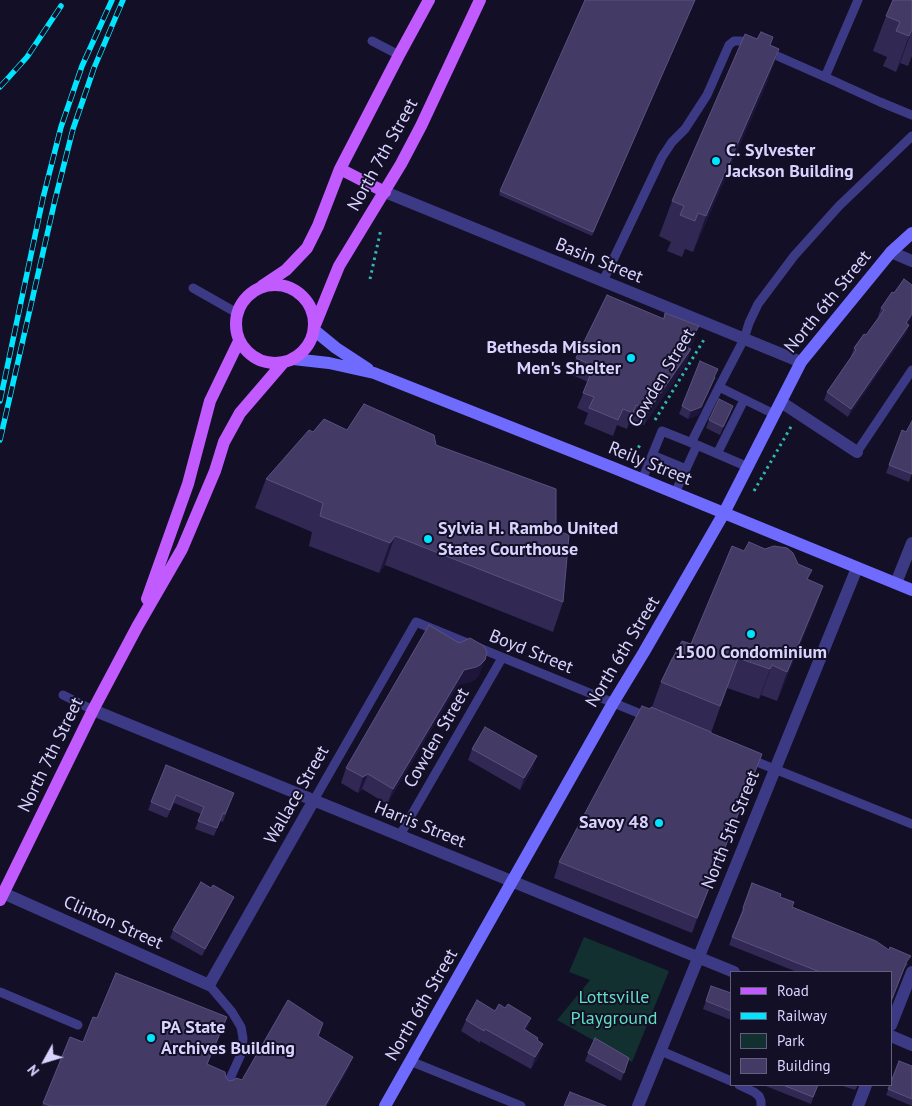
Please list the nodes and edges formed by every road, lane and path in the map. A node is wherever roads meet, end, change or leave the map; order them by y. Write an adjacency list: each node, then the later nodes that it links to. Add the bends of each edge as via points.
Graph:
1 (429, 0): 5 (main road, North 7th Street)
2 (480, 0): 10 (main road, North 7th Street, via 421,126)
3 (858, 0): 6 (lane)
4 (372, 41): 5 (lane)
5 (399, 55): 9 (main road, North 7th Street)
6 (826, 77): 7 (lane); 14 (lane, via 741,41 729,45 706,95 685,129 662,157)
7 (912, 116)
8 (912, 136): 20 (lane, via 839,206 794,256 758,304)
9 (340, 169): 10 (main road); 15 (main road, North 7th Street, via 307,248 286,270)
10 (385, 192): 14 (street, Basin Street); 19 (main road, North 7th Street, via 339,266)
11 (912, 233): 12 (main road, North 6th Street)
12 (891, 252): 13 (street); 23 (main road, North 6th Street)
13 (912, 262)
14 (603, 281): 18 (street, Basin Street)
15 (262, 286): 17 (main road, North 7th Street, via 246,297); 19 (main road, via 287,286 298,292 313,312)
16 (193, 288): 17 (lane)
17 (237, 313): 21 (main road)
18 (712, 326): 20 (street, Basin Street); 31 (path, Cowden Street)
19 (315, 328): 22 (main road, North 7th Street, via 303,352); 25 (main road, Reily Street, via 340,351)
20 (744, 339): 23 (street, Basin Street); 26 (lane)
21 (239, 341): 22 (main road, via 258,360 270,363); 49 (main road, North 7th Street, via 210,401 188,484)
22 (288, 361): 25 (main road, Reily Street, via 329,363); 49 (main road, North 7th Street, via 240,413 224,442 182,549)
23 (801, 362): 28 (main road, North 6th Street)
24 (912, 370): 34 (lane)
25 (374, 373): 39 (main road, Reily Street)
26 (719, 387): 27 (lane); 33 (lane)
27 (744, 400): 29 (lane); 35 (lane)
28 (781, 402): 29 (main road, North 6th Street); 34 (street)
29 (774, 414): 37 (main road, North 6th Street)
30 (791, 426): 42 (path)
31 (651, 427)
32 (646, 435): 39 (path, Cowden Street)
33 (694, 444): 35 (lane); 36 (lane, via 662,430); 38 (lane)
34 (857, 452)
35 (717, 454): 37 (lane)
36 (652, 455): 38 (lane); 40 (lane)
37 (748, 467): 43 (main road, North 6th Street)
38 (686, 469): 41 (lane)
39 (624, 472): 40 (main road, Reily Street)
40 (642, 480): 41 (main road, Reily Street)
41 (675, 493): 43 (main road, Reily Street)
42 (751, 496)
43 (724, 513): 45 (main road, Reily Street); 52 (main road, North 6th Street)
44 (912, 543): 46 (street)
45 (857, 568): 46 (main road, Reily Street); 56 (street, North 5th Street)
46 (896, 584): 47 (main road, Reily Street)
47 (912, 590)
48 (416, 622): 50 (lane, Boyd Street); 57 (lane, Wallace Street)
49 (137, 627): 53 (main road, North 7th Street)
50 (502, 658): 52 (lane, Boyd Street); 59 (lane, Cowden Street)
51 (63, 696): 53 (lane)
52 (613, 703): 54 (lane, Boyd Street); 60 (main road, North 6th Street)
53 (93, 710): 57 (street, Harris Street); 61 (main road, North 7th Street)
54 (661, 722)
55 (740, 755): 56 (lane)
56 (775, 770): 58 (lane); 62 (street, North 5th Street)
57 (314, 800): 59 (street, Harris Street); 65 (street, Wallace Street)
58 (912, 824)
59 (400, 836): 60 (street, Harris Street)
60 (512, 881): 62 (street, Harris Street); 72 (main road, North 6th Street)
61 (2, 897): 65 (street, Clinton Street)
62 (698, 958): 63 (street, Harris Street); 71 (street, North 5th Street)
63 (731, 971)
64 (912, 972): 67 (street)
65 (209, 985): 74 (lane, via 241,1027 242,1052)
66 (0, 992): 68 (lane)
67 (892, 1022)
68 (78, 1025)
69 (892, 1036): 70 (street)
70 (912, 1045)
71 (661, 1051): 73 (lane); 79 (street, North 5th Street)
72 (410, 1061): 77 (main road, North 6th Street); 78 (lane)
73 (730, 1081)
74 (228, 1083)
75 (740, 1086): 80 (lane, via 759,1096)
76 (866, 1086): 81 (street)
77 (384, 1106)
78 (521, 1106)
79 (638, 1106)
80 (761, 1106)
81 (858, 1106)

